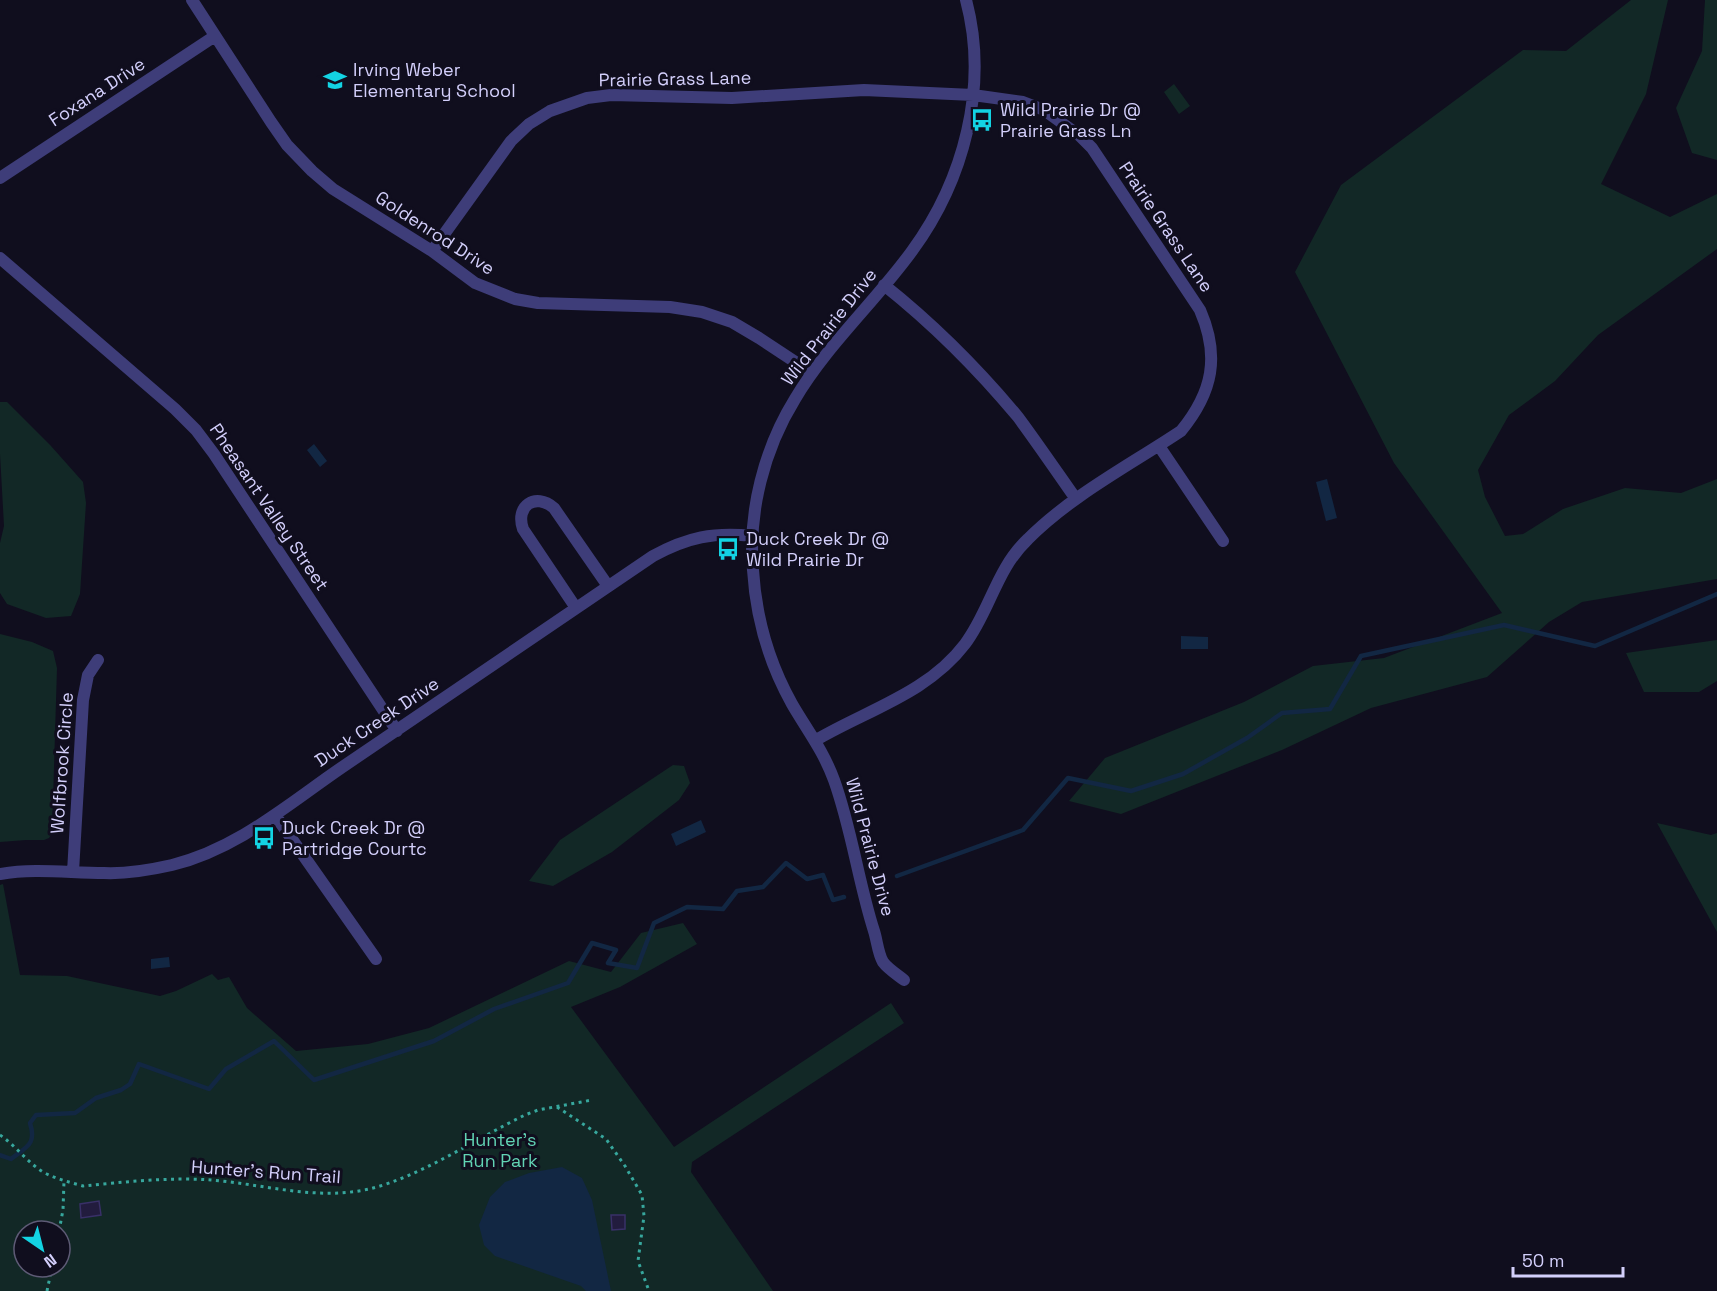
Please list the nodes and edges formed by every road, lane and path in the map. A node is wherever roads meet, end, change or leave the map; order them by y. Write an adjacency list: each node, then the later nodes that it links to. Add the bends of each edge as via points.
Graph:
1 (192, 0): 3 (street, Goldenrod Drive)
2 (966, 0): 4 (street, Wild Prairie Drive, via 973,36)
3 (215, 36): 5 (street, Foxana Drive); 6 (street, Goldenrod Drive, via 271,123 312,171 333,189)
4 (973, 94): 6 (street, Prairie Grass Lane, via 864,90 732,98 587,98 550,111 510,141); 8 (street, Wild Prairie Drive, via 968,130 948,190 912,252); 10 (street, Prairie Grass Lane, via 1023,102 1044,110 1080,136 1092,148 1200,309 1211,345 1209,382 1194,415)
5 (0, 178)
6 (432, 251): 9 (street, Goldenrod Drive, via 475,283 515,299 702,312 732,322)
7 (0, 258): 17 (street, Pheasant Valley Street, via 196,430)
8 (885, 285): 9 (street, Wild Prairie Drive); 11 (street, via 987,381)
9 (812, 373): 12 (street, Wild Prairie Drive, via 789,410 766,463)
10 (1159, 446): 11 (street, Prairie Grass Lane); 13 (street)
11 (1076, 500): 18 (street, Prairie Grass Lane, via 1027,539 1013,556 966,643 936,675)
12 (753, 536): 14 (street, Duck Creek Drive, via 720,534 674,544); 18 (street, Wild Prairie Drive, via 756,602 766,644 793,706)
13 (1223, 541)
14 (608, 586): 15 (street, Duck Creek Drive); 15 (street, via 554,508 537,500 528,503 520,520 523,529)
15 (576, 608): 17 (street, Duck Creek Drive)
16 (98, 660): 20 (street, Wolfbrook Circle, via 88,675 82,700)
17 (397, 731): 19 (street, Duck Creek Drive)
18 (816, 740): 23 (street, Wild Prairie Drive, via 844,810 883,962)
19 (275, 815): 20 (street, Duck Creek Drive, via 226,845 172,865 135,872); 22 (street)
20 (73, 872): 21 (street, Duck Creek Drive)
21 (0, 873)
22 (376, 959)
23 (904, 980)
24 (592, 1100): 25 (path, Hunter's Run Trail)
25 (556, 1107): 27 (path, Hunter's Run Trail, via 525,1115 409,1174 368,1189 326,1193 209,1180 83,1185); 29 (path, via 606,1139 642,1195 644,1216 638,1261)
26 (0, 1135): 27 (path, Hunter's Run Trail, via 42,1171)
27 (64, 1181): 28 (path)
28 (61, 1219)
29 (648, 1291)

